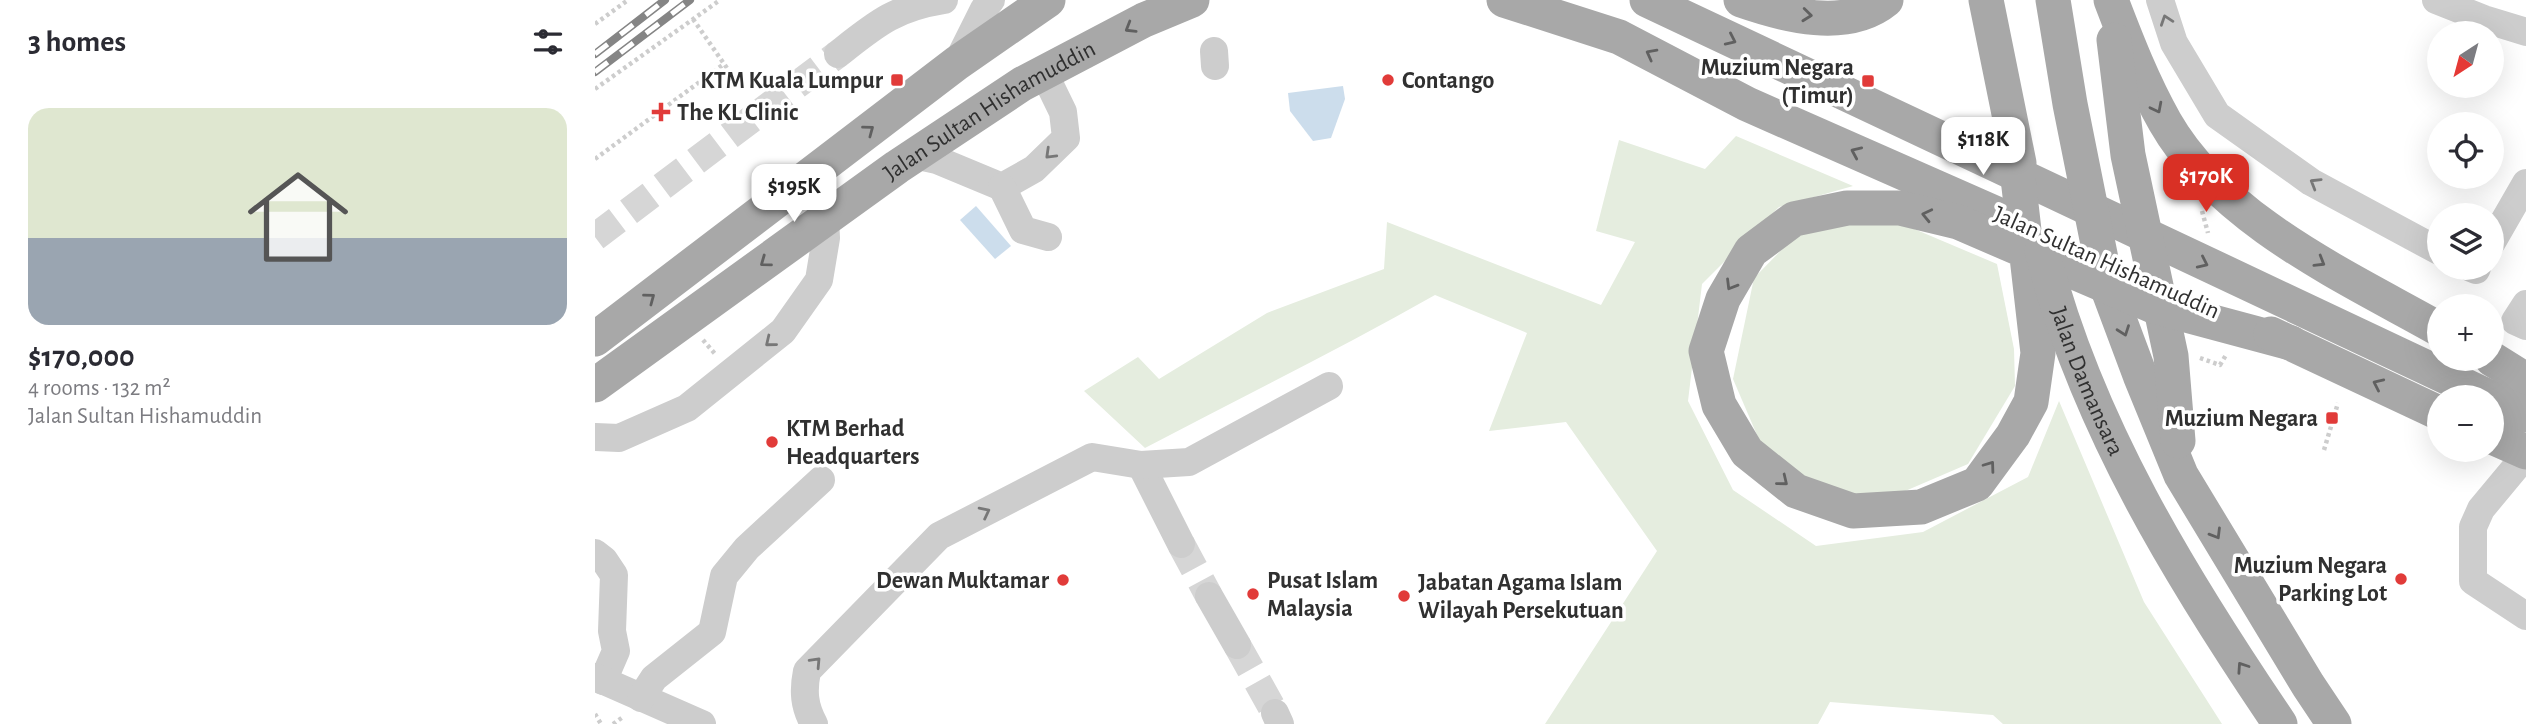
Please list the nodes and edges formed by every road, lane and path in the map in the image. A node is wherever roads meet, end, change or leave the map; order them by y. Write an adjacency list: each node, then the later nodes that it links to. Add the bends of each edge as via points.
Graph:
1 (628, 0): 17 (path)
2 (720, 0): 16 (path)
3 (945, 0): 15 (street); 19 (street, via 888,16)
4 (1048, 0): 20 (main road, Jalan Sultan Hishamuddin)
5 (1192, 0): 22 (main road, Jalan Sultan Hishamuddin, one-way to 22)
6 (1504, 0): 39 (main road, Jalan Sultan Hishamuddin, one-way to 6, via 1748,104 1619,37)
7 (1647, 0): 46 (main road, Jalan Sultan Hishamuddin, one-way to 46)
8 (1741, 0): 9 (main road, one-way to 9, via 1774,12 1854,17)
9 (1886, 0)
10 (1986, 0): 25 (main road, Jalan Damansara)
11 (2053, 0): 57 (main road, Jalan Damansara, one-way to 57, via 2106,284)
12 (2110, 0): 35 (main road, one-way to 35, via 2166,125 2207,178 2260,223 2319,262); 41 (main road, via 2128,155)
13 (2159, 0): 33 (street, one-way to 13, via 2311,182 2217,115 2174,43)
14 (2436, 0): 18 (street)
15 (987, 5): 20 (street)
16 (693, 19): 21 (path); 24 (path)
17 (595, 24)
18 (2526, 32)
19 (838, 54)
20 (957, 63): 38 (main road, Jalan Sultan Hishamuddin, one-way to 20)
21 (724, 64): 23 (path); 27 (path)
22 (1044, 73): 26 (main road, Jalan Sultan Hishamuddin); 29 (street, one-way to 29, via 1063,112 1066,138 1034,169)
23 (738, 85)
24 (595, 89)
25 (2014, 143): 39 (main road, one-way to 25, via 2153,306 1958,222 1900,208 1847,208 1794,219 1751,251 1723,299 1706,351 1719,405 1747,452 1796,491 1853,512 1921,508 1977,484 2013,435 2031,402 2038,353); 72 (main road, Jalan Damansara, one-way to 25, via 2151,517 2091,399 2046,267)
26 (914, 155): 29 (street); 30 (main road, Jalan Sultan Hishamuddin)
27 (595, 159)
28 (2526, 183): 31 (street)
29 (1002, 187): 32 (street, via 1023,230)
30 (825, 219): 45 (main road, Jalan Sultan Hishamuddin, one-way to 45); 52 (street, one-way to 52, via 819,279 783,331 687,408 619,438)
31 (2504, 221)
32 (1048, 237)
33 (2427, 245)
34 (2526, 304): 36 (street, via 2515,321)
35 (2427, 322)
36 (2526, 326)
37 (696, 332): 42 (path)
38 (595, 339)
39 (2291, 343): 50 (main road, Jalan Sultan Hishamuddin, one-way to 39)
40 (2226, 355): 41 (path, via 2220,365 2200,358)
41 (2184, 360): 57 (main road)
42 (721, 361)
43 (2504, 367): 44 (main road)
44 (2526, 380)
45 (595, 385)
46 (2462, 385)
47 (1329, 386): 56 (street, via 1189,462)
48 (2338, 403): 54 (path)
49 (2504, 405): 51 (main road, Jalan Sultan Hishamuddin)
50 (2427, 406)
51 (2526, 415)
52 (595, 437)
53 (2504, 443): 55 (main road)
54 (2324, 450)
55 (2526, 454): 62 (street, via 2481,509 2473,527 2473,581)
56 (1141, 465): 59 (street); 71 (street, one-way to 56, via 803,691 807,671 939,536 1092,457)
57 (2181, 475): 73 (main road, Jalan Damansara, one-way to 73)
58 (821, 480): 66 (street, via 747,548 724,576 712,632 654,678)
59 (1181, 544)
60 (595, 553): 63 (street, via 614,575)
61 (1209, 596): 64 (street)
62 (2526, 616)
63 (603, 626): 65 (street, via 616,655)
64 (1237, 645)
65 (599, 679): 66 (street)
66 (633, 706): 69 (path); 70 (street)
67 (595, 714): 68 (path)
68 (601, 724)
69 (613, 724)
70 (702, 724)
71 (814, 724)
72 (2280, 724)
73 (2334, 724)

